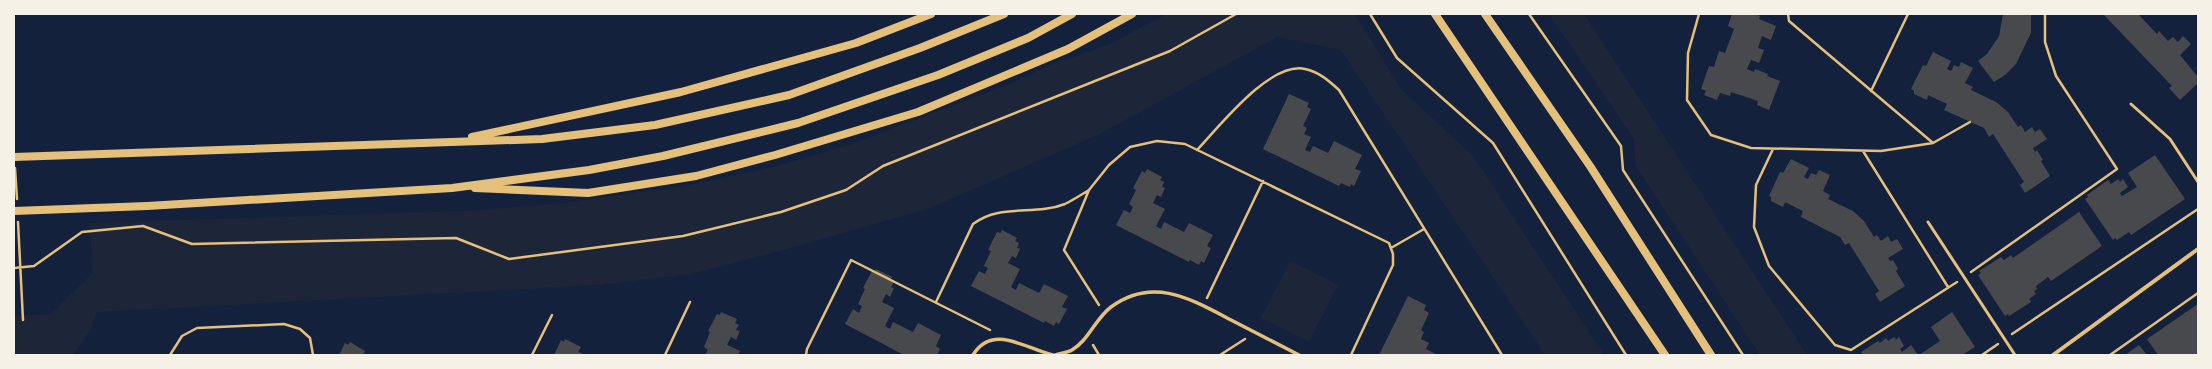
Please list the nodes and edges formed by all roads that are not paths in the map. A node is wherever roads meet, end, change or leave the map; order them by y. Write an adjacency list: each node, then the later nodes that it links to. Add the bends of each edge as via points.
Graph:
1 (931, 14): 8 (main road, via 856,43 681,92)
2 (1004, 14): 8 (main road, via 920,48 789,95 655,125 542,139)
3 (1072, 14): 11 (main road, via 1028,38 938,74 798,123 663,156 589,170)
4 (1132, 14): 11 (main road, via 1068,49 918,112 703,174 588,193)
5 (1435, 14): 18 (main road)
6 (1485, 14): 19 (main road, via 1590,166)
7 (2131, 104): 10 (lane, via 2170,139)
8 (452, 141): 9 (main road)
9 (14, 159)
10 (2198, 182)
11 (452, 188): 12 (main road)
12 (16, 213)
13 (1928, 222): 20 (lane)
14 (2198, 250): 21 (street)
15 (973, 355): 16 (street, via 987,342 998,338 1011,340 1037,352)
16 (1054, 355): 17 (street, via 1072,350 1105,313 1130,295 1150,291 1189,298)
17 (1299, 355)
18 (1665, 355)
19 (1711, 355)
20 (2015, 355)
21 (2053, 355)

